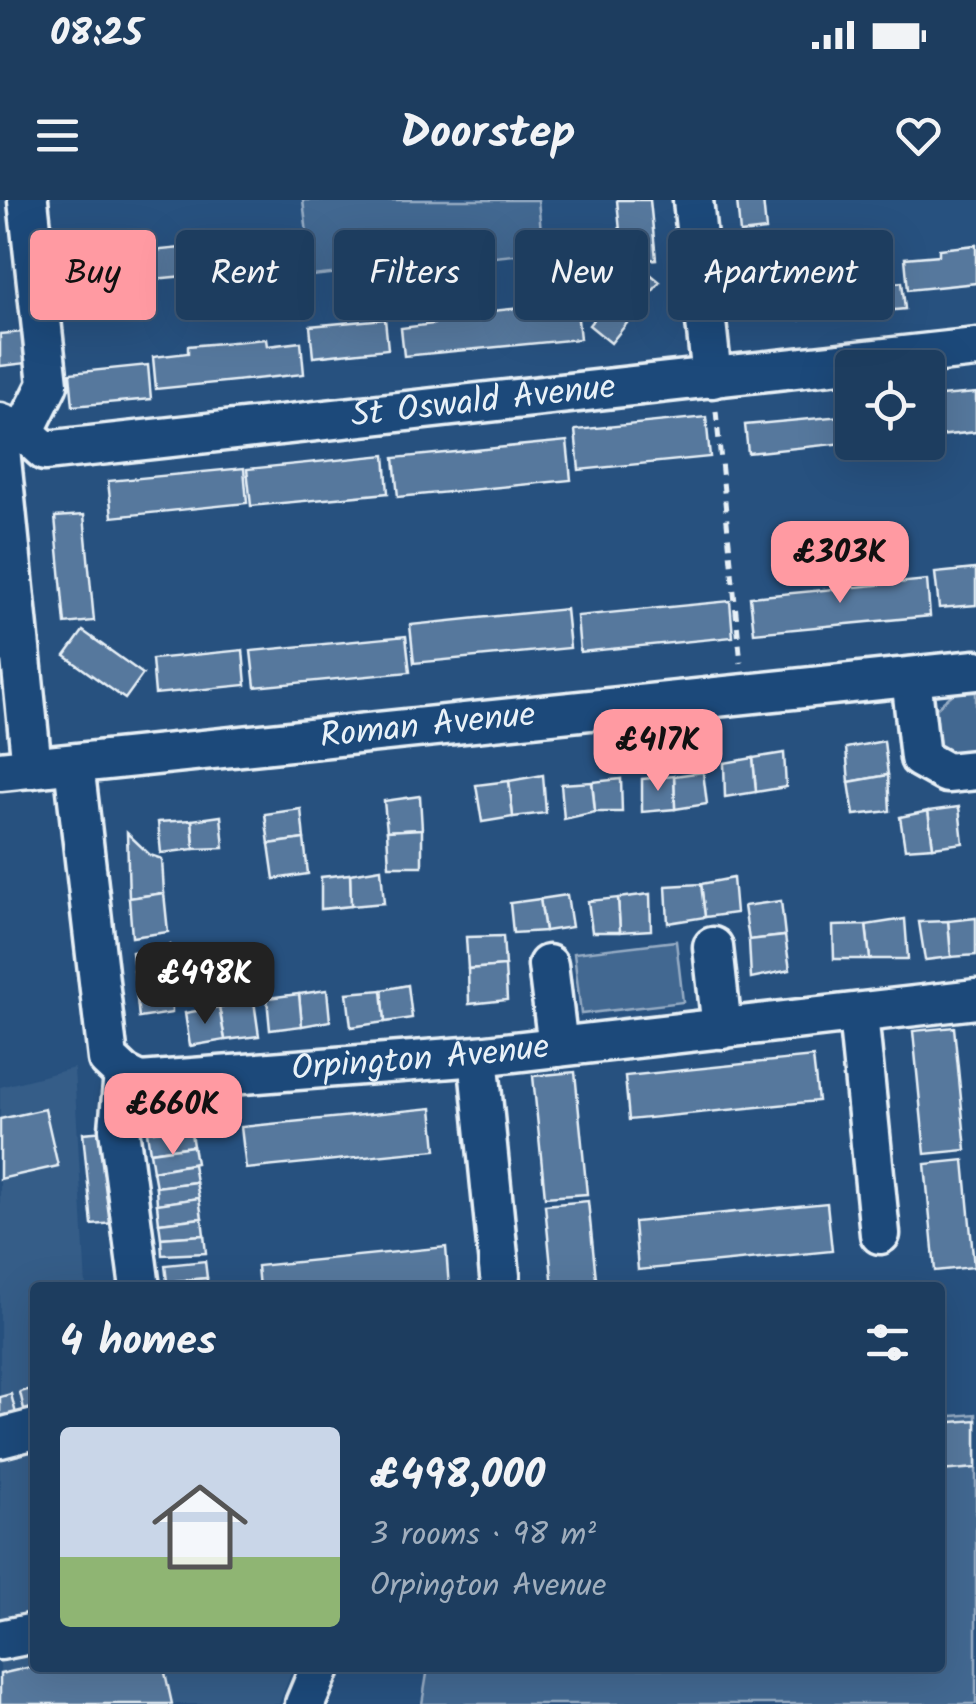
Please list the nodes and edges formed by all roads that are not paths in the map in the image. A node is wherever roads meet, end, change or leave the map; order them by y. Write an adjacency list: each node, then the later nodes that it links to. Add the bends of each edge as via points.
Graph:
1 (693, 200): 5 (street)
2 (28, 201): 3 (street); 6 (street, via 48,384)
3 (0, 204)
4 (976, 348): 5 (street, St Oswald Avenue)
5 (712, 378): 6 (street, St Oswald Avenue, via 45,451)
6 (8, 435): 10 (street)
7 (976, 670): 8 (street, Roman Avenue)
8 (911, 677): 9 (street, Roman Avenue); 11 (street, via 920,758 947,773)
9 (74, 764): 10 (street, Roman Avenue); 19 (street, via 108,1058)
10 (16, 770)
11 (976, 770)
12 (714, 947): 16 (street)
13 (548, 965): 17 (street)
14 (976, 1000): 15 (street, Orpington Avenue)
15 (858, 1014): 16 (street, Orpington Avenue); 20 (street)
16 (722, 1029): 17 (street, Orpington Avenue)
17 (558, 1047): 18 (street, Orpington Avenue)
18 (478, 1056): 19 (street, Orpington Avenue, via 159,1083); 21 (street)
19 (124, 1074): 22 (street, via 119,1129)
20 (880, 1234)
21 (500, 1276)
22 (139, 1282)
23 (30, 1430): 24 (street)
24 (0, 1438)
25 (30, 1634): 26 (street)
26 (0, 1640)
27 (318, 1672): 28 (street)
28 (305, 1704)

